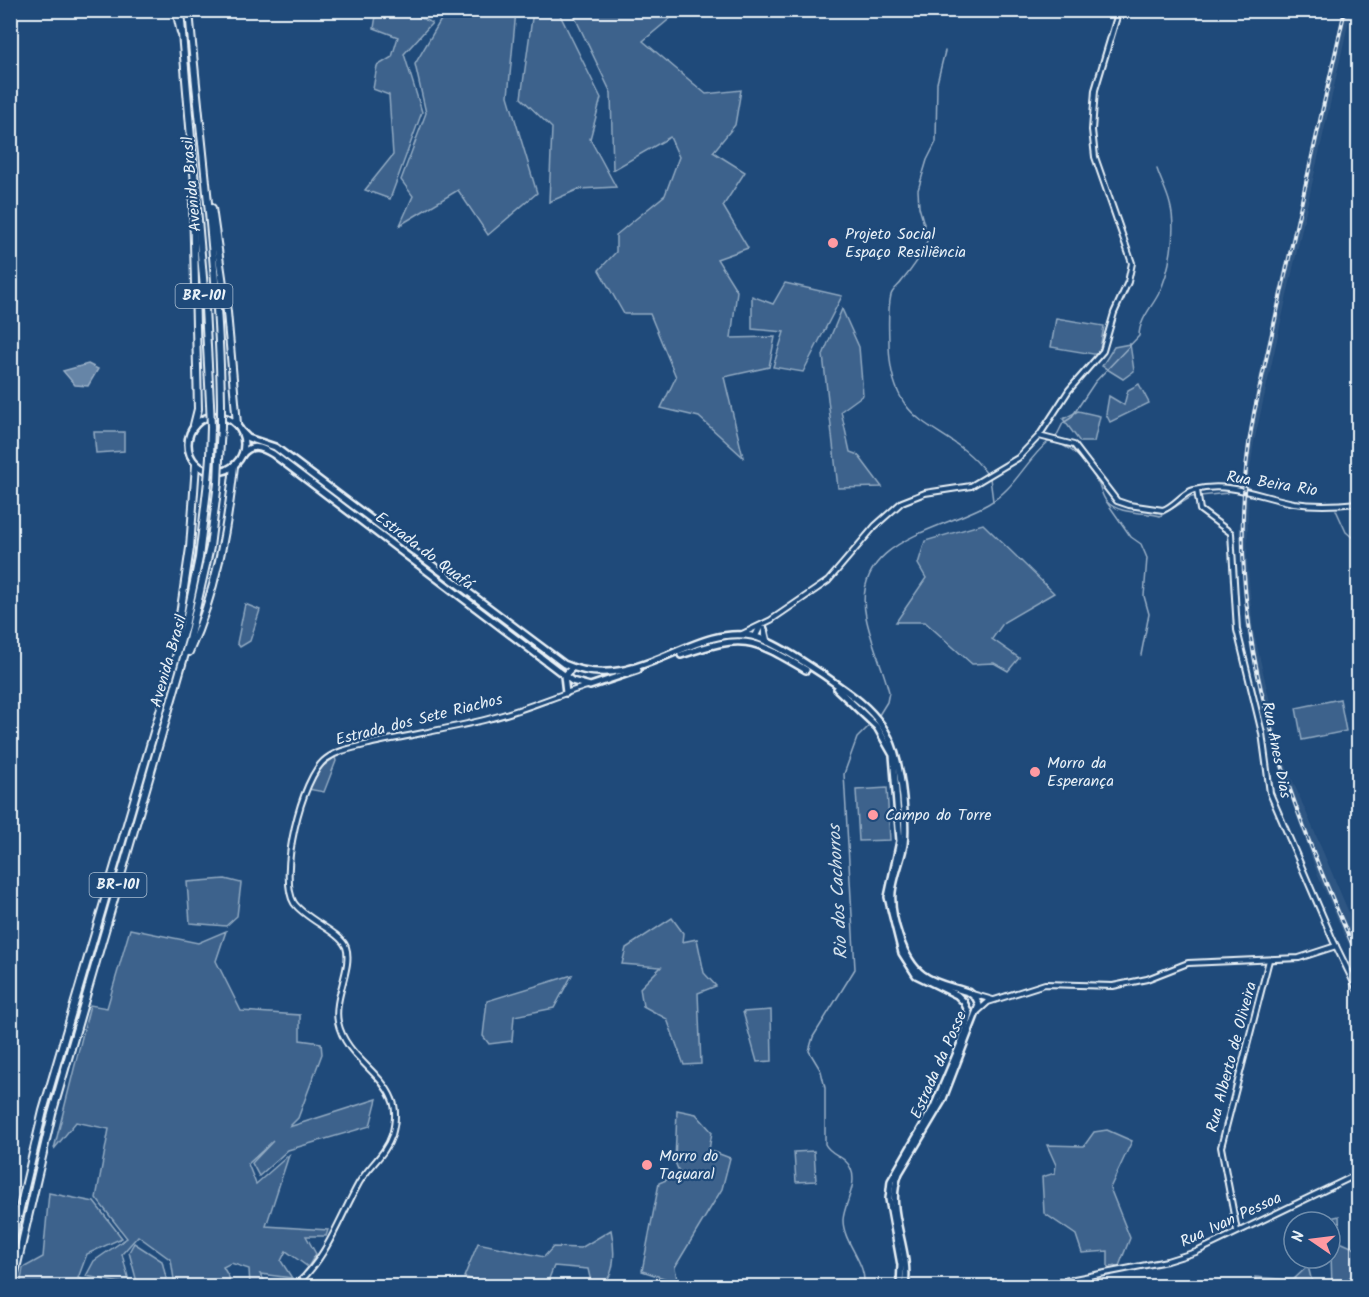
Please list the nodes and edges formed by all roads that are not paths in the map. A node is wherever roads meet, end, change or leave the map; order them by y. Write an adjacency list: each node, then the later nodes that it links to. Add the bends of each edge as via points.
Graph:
1 (175, 10): 5 (street, Avenida Brasil)
2 (180, 10): 5 (highway, Avenida Brasil / BR-101)
3 (190, 10): 7 (highway, Avenida Brasil / BR-101)
4 (1119, 10): 11 (street, via 1095,90 1092,130 1095,157 1132,263 1103,351 1069,390)
5 (183, 47): 6 (highway, Avenida Brasil / BR-101)
6 (195, 189): 9 (highway, via 192,216 198,409); 26 (highway, Avenida Brasil / BR-101, bridge, via 210,403 208,481 193,594)
7 (207, 190): 8 (highway, via 227,312); 24 (highway, Avenida Brasil / BR-101, bridge, via 220,346 218,483 202,591)
8 (237, 424): 9 (main road, via 213,415); 10 (main road)
9 (194, 425): 13 (main road, via 188,436 188,448)
10 (242, 432): 12 (main road); 23 (main road, Estrada do Quafá, via 274,447)
11 (1039, 436): 15 (street, Rua Beira Rio, via 1070,442 1110,494 1122,503 1163,510); 17 (street, via 1018,458 966,488 925,493 902,502 875,526 828,581)
12 (242, 455): 14 (main road); 27 (main road, Estrada do Quafá, via 251,447 273,454)
13 (196, 464): 14 (main road, via 218,472); 26 (highway, via 190,548)
14 (234, 466): 24 (highway, via 210,598)
15 (1197, 493): 16 (street, Rua Beira Rio, via 1238,489 1307,504); 31 (street, Rua Anes Dias, via 1200,510 1231,533 1237,630 1262,732 1270,793)
16 (1359, 503)
17 (762, 628): 18 (street); 19 (main road); 21 (main road)
18 (735, 636): 19 (main road); 25 (main road, via 716,638 617,672)
19 (755, 637): 20 (street); 21 (main road); 22 (main road)
20 (748, 641): 22 (main road, Estrada dos Sete Riachos); 28 (main road, Estrada dos Sete Riachos, via 718,643)
21 (767, 642): 30 (main road, via 844,689)
22 (760, 644): 30 (main road, via 837,688)
23 (572, 668): 25 (main road); 27 (main road)
24 (181, 672): 42 (highway, Avenida Brasil / BR-101, via 52,1113)
25 (596, 674): 28 (main road)
26 (171, 675): 41 (highway, Avenida Brasil / BR-101, via 43,1111)
27 (564, 676): 28 (main road, Estrada do Quafá, via 575,683); 29 (main road)
28 (593, 685): 29 (street, Estrada dos Sete Riachos)
29 (566, 693): 43 (street, Estrada dos Sete Riachos, via 489,719 335,753 320,764 306,786 291,853 290,895 304,915 346,947 337,1010 341,1032 352,1051 388,1091 395,1116 388,1143 359,1183 321,1257)
30 (872, 719): 34 (main road, via 893,743 899,762 905,830 892,899 905,948 922,975); 35 (main road, via 889,745 896,772 900,841 888,897 902,953 920,979)
31 (1336, 946): 32 (street, via 1306,957); 33 (street, Rua Anes Dias)
32 (1269, 960): 36 (street, via 1194,962 1120,986 1045,984); 40 (street, Rua Alberto de Oliveira, via 1221,1147)
33 (1359, 991)
34 (969, 993): 35 (main road); 36 (street); 38 (main road, Estrada da Posse, via 978,1002)
35 (962, 999): 37 (main road)
36 (994, 1000): 38 (street)
37 (969, 1011): 38 (main road); 44 (main road, Estrada da Posse, via 967,1027 939,1097 891,1181 889,1199 901,1265)
38 (978, 1011): 45 (main road, Estrada da Posse, via 942,1101 894,1186 905,1259)
39 (1359, 1174): 40 (street, Rua Ivan Pessoa)
40 (1237, 1231): 46 (street, Rua Ivan Pessoa, via 1197,1252 1167,1261)
41 (10, 1251)
42 (12, 1287)
43 (295, 1287)
44 (900, 1287)
45 (905, 1287)
46 (1038, 1287)

